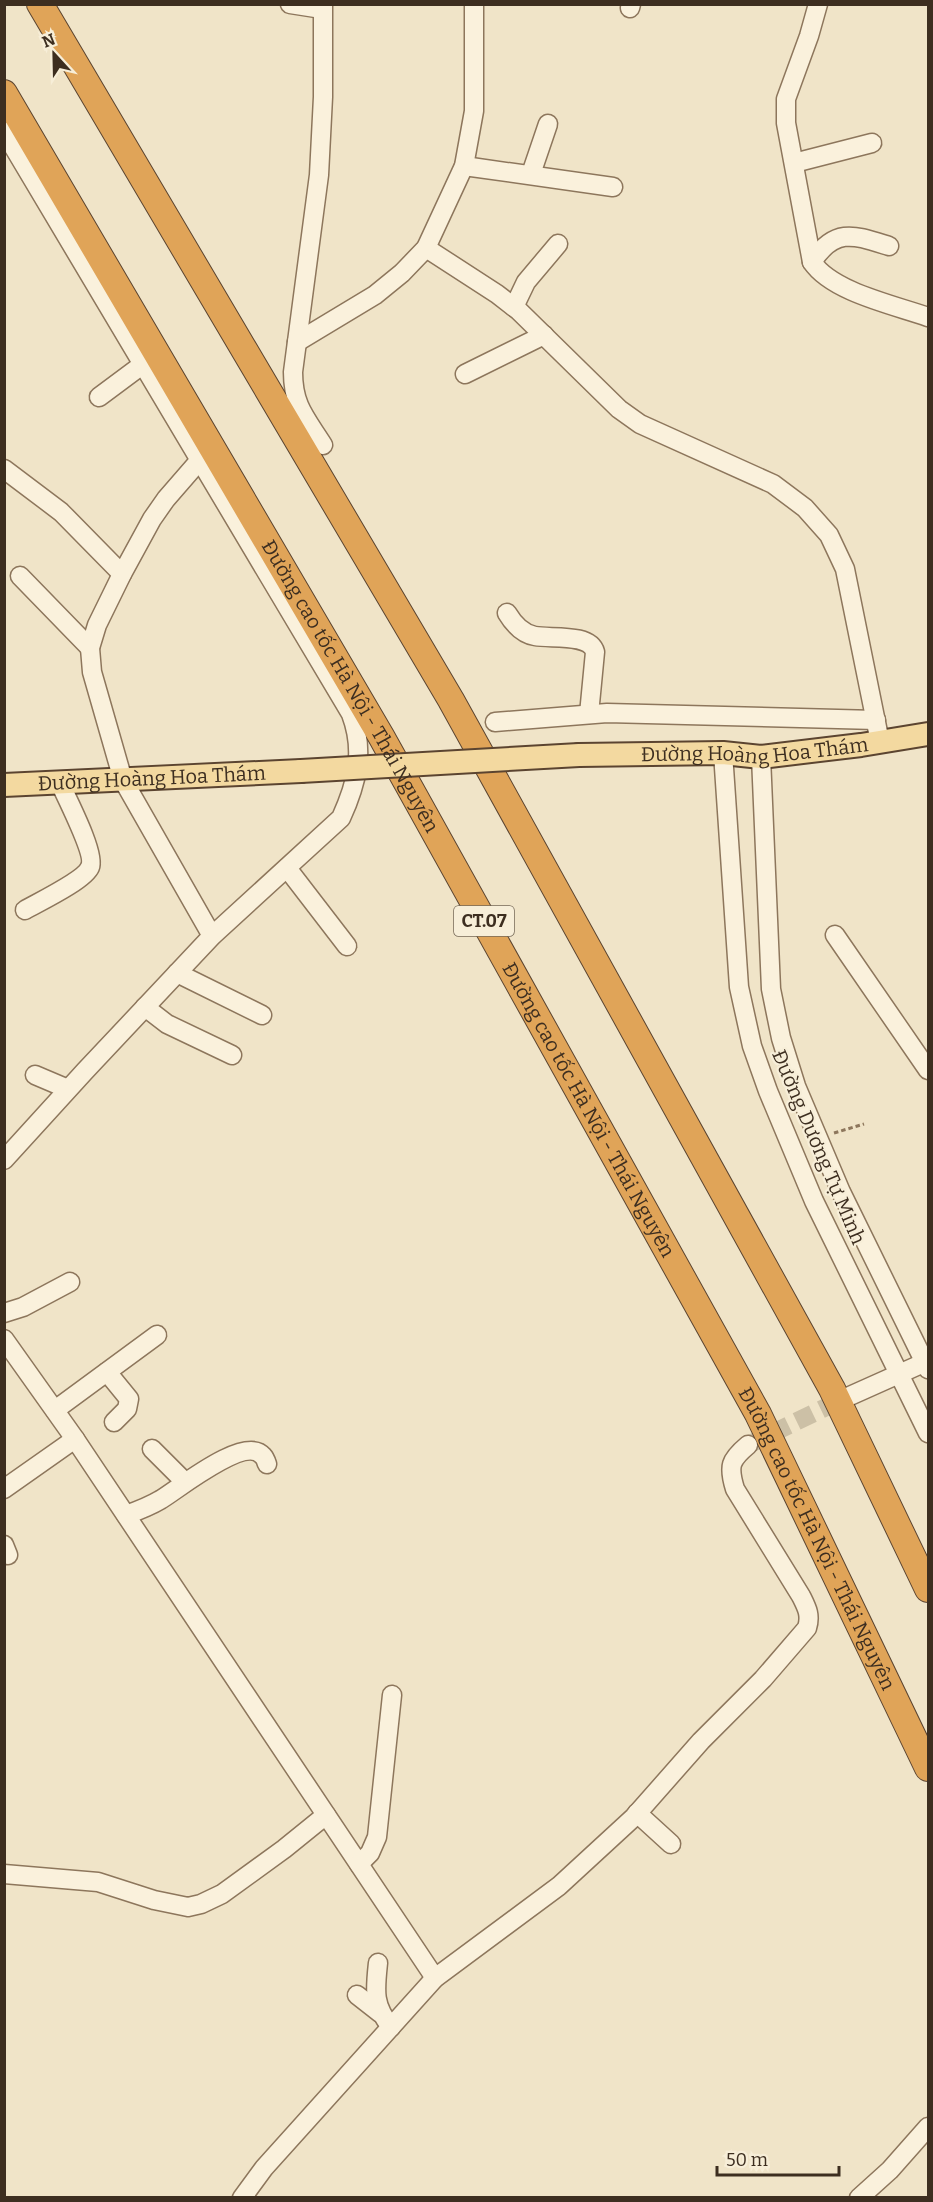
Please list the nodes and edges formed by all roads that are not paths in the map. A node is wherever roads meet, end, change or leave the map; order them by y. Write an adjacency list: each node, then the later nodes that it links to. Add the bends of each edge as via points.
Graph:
1 (40, 4): 73 (highway, via 451,700 832,1389)
2 (291, 4): 5 (street)
3 (474, 4): 11 (street, via 474,111)
4 (818, 4): 10 (street, via 786,99)
5 (322, 7): 21 (street, via 319,175)
6 (4, 93): 75 (highway, Đường cao tốc Hà Nội - Thái Nguyên / CT.07, via 381,736 753,1403)
7 (548, 123): 12 (street)
8 (4, 131): 22 (street)
9 (872, 143): 10 (street)
10 (794, 163): 17 (street)
11 (464, 166): 12 (street); 16 (street)
12 (531, 174): 13 (street)
13 (613, 187)
14 (558, 244): 18 (street, via 526,282)
15 (889, 246): 17 (street, via 844,235 832,240)
16 (426, 248): 18 (street); 21 (street, via 375,295)
17 (812, 262): 19 (street, via 839,286)
18 (514, 307): 20 (street)
19 (928, 317)
20 (543, 335): 23 (street); 33 (street, via 640,424 773,484 805,508 829,535 845,569)
21 (297, 342): 25 (street, via 293,391 300,410)
22 (142, 365): 24 (street); 26 (street)
23 (465, 374)
24 (99, 397)
25 (323, 445)
26 (199, 461): 28 (street, via 166,499); 42 (street, via 351,714 358,732 353,793 341,818)
27 (4, 469): 28 (street, via 61,512)
28 (122, 574): 31 (street)
29 (20, 576): 31 (street)
30 (507, 613): 32 (street, via 524,632 534,636 570,638 594,647)
31 (90, 648): 39 (street, via 92,672)
32 (589, 714): 33 (street); 34 (street)
33 (876, 720): 36 (street)
34 (495, 722)
35 (928, 734): 36 (main road, Đường Hoàng Hoa Thám)
36 (880, 742): 38 (main road, Đường Hoàng Hoa Thám)
37 (723, 753): 38 (main road, Đường Hoàng Hoa Thám); 39 (main road, Đường Hoàng Hoa Thám, bridge, via 579,755); 61 (street, Đường Dương Tự Minh, via 739,987 752,1046 814,1201)
38 (761, 757): 59 (street, Đường Dương Tự Minh, via 771,989 781,1038 841,1192)
39 (123, 780): 40 (main road, Đường Hoàng Hoa Thám); 45 (street)
40 (59, 781): 41 (main road, Đường Hoàng Hoa Thám); 43 (street, via 91,853 90,867 82,877)
41 (4, 785)
42 (287, 868): 45 (street); 46 (street)
43 (25, 910)
44 (835, 934): 51 (street)
45 (212, 936): 47 (street)
46 (347, 946)
47 (177, 973): 48 (street); 49 (street)
48 (145, 1007): 50 (street, via 167,1024); 53 (street)
49 (262, 1015)
50 (232, 1055)
51 (928, 1070)
52 (35, 1075): 53 (street)
53 (68, 1089): 54 (street)
54 (4, 1160)
55 (70, 1282): 56 (street)
56 (4, 1313)
57 (157, 1335): 60 (street)
58 (4, 1339): 63 (street)
59 (927, 1364): 61 (street)
60 (107, 1372): 63 (street); 64 (street, via 129,1398 127,1409)
61 (899, 1374): 62 (street); 65 (street, Đường Dương Tự Minh)
62 (843, 1399)
63 (54, 1410): 66 (street)
64 (114, 1422)
65 (928, 1433)
66 (75, 1439): 71 (street); 72 (street)
67 (748, 1445): 76 (street, via 731,1463 735,1489 801,1596 808,1612 807,1628)
68 (152, 1449): 70 (street)
69 (267, 1464): 70 (street, via 263,1455 250,1452 219,1461)
70 (184, 1482): 72 (street, via 161,1500)
71 (4, 1489)
72 (126, 1515): 77 (street)
73 (928, 1589)
74 (392, 1695): 79 (street, via 377,1837)
75 (928, 1768)
76 (637, 1813): 78 (street); 82 (street, via 559,1886)
77 (326, 1815): 79 (street); 80 (street, via 222,1893 188,1907 98,1882)
78 (671, 1844)
79 (359, 1864): 82 (street)
80 (4, 1874)
81 (378, 1964): 84 (street, via 377,2003)
82 (435, 1978): 84 (street)
83 (357, 1995): 84 (street)
84 (386, 2020): 86 (street)
85 (928, 2127): 87 (street, via 891,2170)
86 (242, 2198)
87 (859, 2198)

